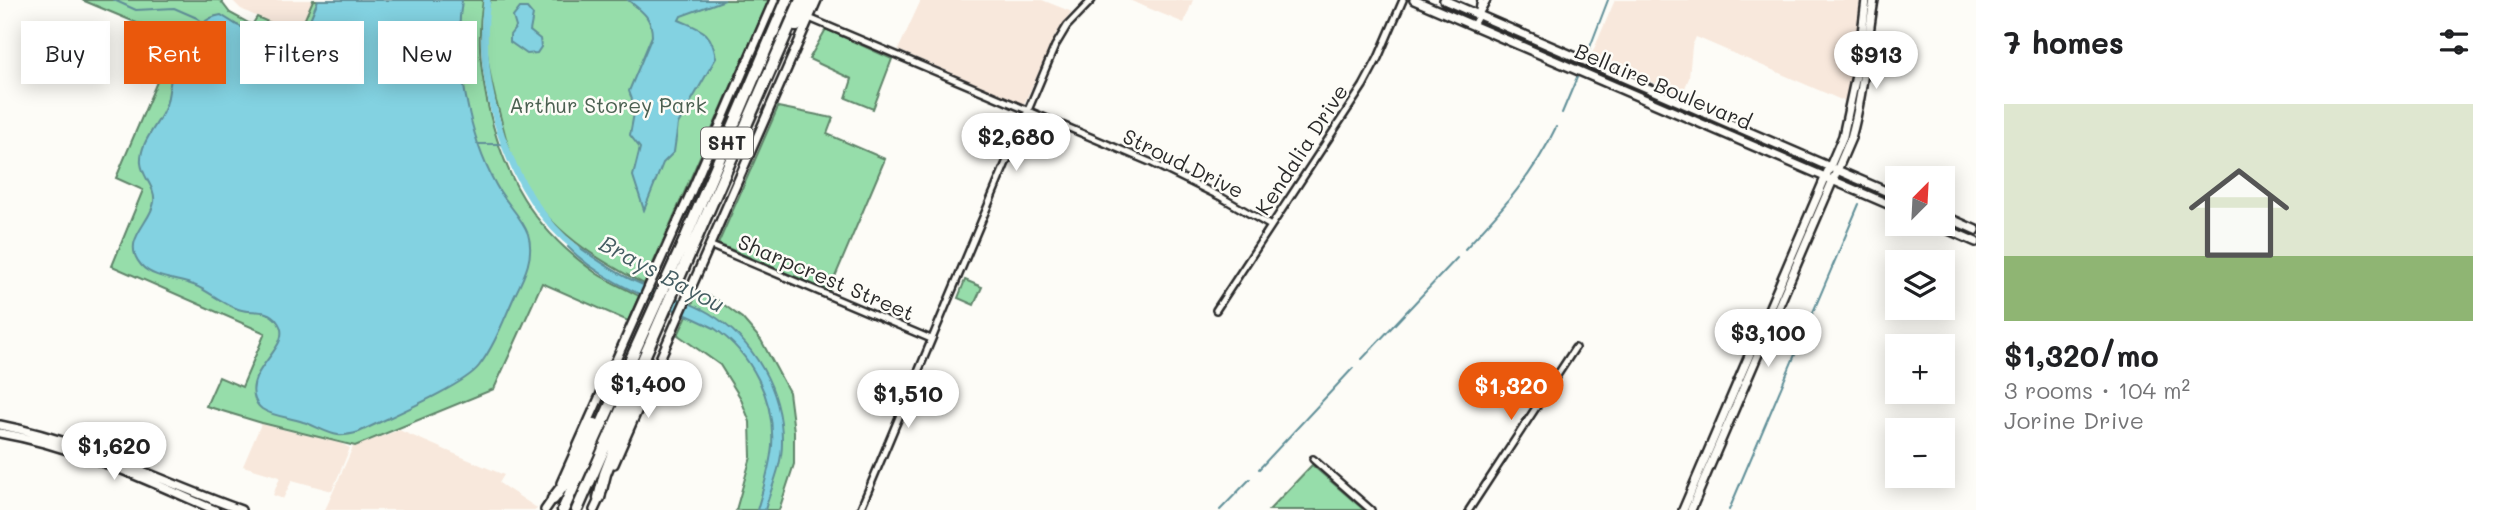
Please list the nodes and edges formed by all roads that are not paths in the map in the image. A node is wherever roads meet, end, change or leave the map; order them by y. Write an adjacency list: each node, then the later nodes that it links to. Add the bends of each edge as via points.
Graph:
1 (774, 0): 49 (main road)
2 (785, 0): 35 (highway, SHT)
3 (801, 0): 17 (highway, SHT)
4 (810, 0): 17 (highway, via 775,75)
5 (817, 0): 15 (main road)
6 (1092, 0): 22 (street, via 1055,46)
7 (1403, 0): 30 (street, Kendalia Drive, via 1370,74)
8 (1414, 0): 16 (main road, Bellaire Boulevard)
9 (1444, 0): 14 (main road, Bellaire Boulevard)
10 (1481, 0): 14 (street)
11 (1487, 0): 14 (street)
12 (1866, 0): 19 (main road)
13 (1874, 0): 20 (main road)
14 (1478, 15): 16 (street); 18 (main road, Bellaire Boulevard)
15 (809, 18): 22 (street, Stroud Drive); 34 (main road)
16 (1473, 25): 21 (main road, Bellaire Boulevard)
17 (766, 81): 35 (highway, SHT)
18 (1675, 100): 21 (main road); 23 (main road, Bellaire Boulevard)
19 (1850, 106): 20 (main road); 25 (main road)
20 (1859, 107): 25 (main road)
21 (1670, 110): 24 (main road, Bellaire Boulevard)
22 (1028, 111): 30 (street, Stroud Drive, via 1181,177); 39 (street)
23 (1739, 128): 24 (main road); 25 (main road, Bellaire Boulevard)
24 (1735, 137): 26 (main road, Bellaire Boulevard)
25 (1835, 169): 26 (main road); 27 (main road, Bellaire Boulevard)
26 (1830, 178): 28 (main road, Bellaire Boulevard); 36 (main road)
27 (1885, 190)
28 (1885, 203)
29 (1955, 221): 31 (main road)
30 (1271, 226): 37 (street, Kendalia Drive)
31 (1976, 230)
32 (1955, 233): 33 (main road)
33 (1976, 242)
34 (709, 245): 39 (street, Sharpcrest Street); 48 (main road)
35 (670, 288): 38 (highway, SHT)
36 (1774, 309): 59 (main road); 60 (main road)
37 (1216, 310)
38 (659, 313): 41 (highway, SHT); 42 (highway, SHT)
39 (932, 339): 56 (street)
40 (1575, 348): 58 (street)
41 (625, 373): 49 (highway, via 612,389 572,474); 53 (highway, SHT)
42 (636, 380): 48 (highway, via 637,390); 54 (highway, SHT)
43 (0, 425): 44 (main road)
44 (20, 429): 45 (main road); 47 (main road, via 82,446)
45 (2, 433): 47 (main road, via 58,446)
46 (1313, 459): 57 (street)
47 (156, 479): 50 (main road); 51 (main road)
48 (599, 498): 55 (main road)
49 (553, 499): 52 (main road)
50 (215, 510)
51 (241, 510)
52 (545, 510)
53 (564, 510)
54 (577, 510)
55 (594, 510)
56 (860, 510)
57 (1371, 510)
58 (1469, 510)
59 (1683, 510)
60 (1691, 510)

